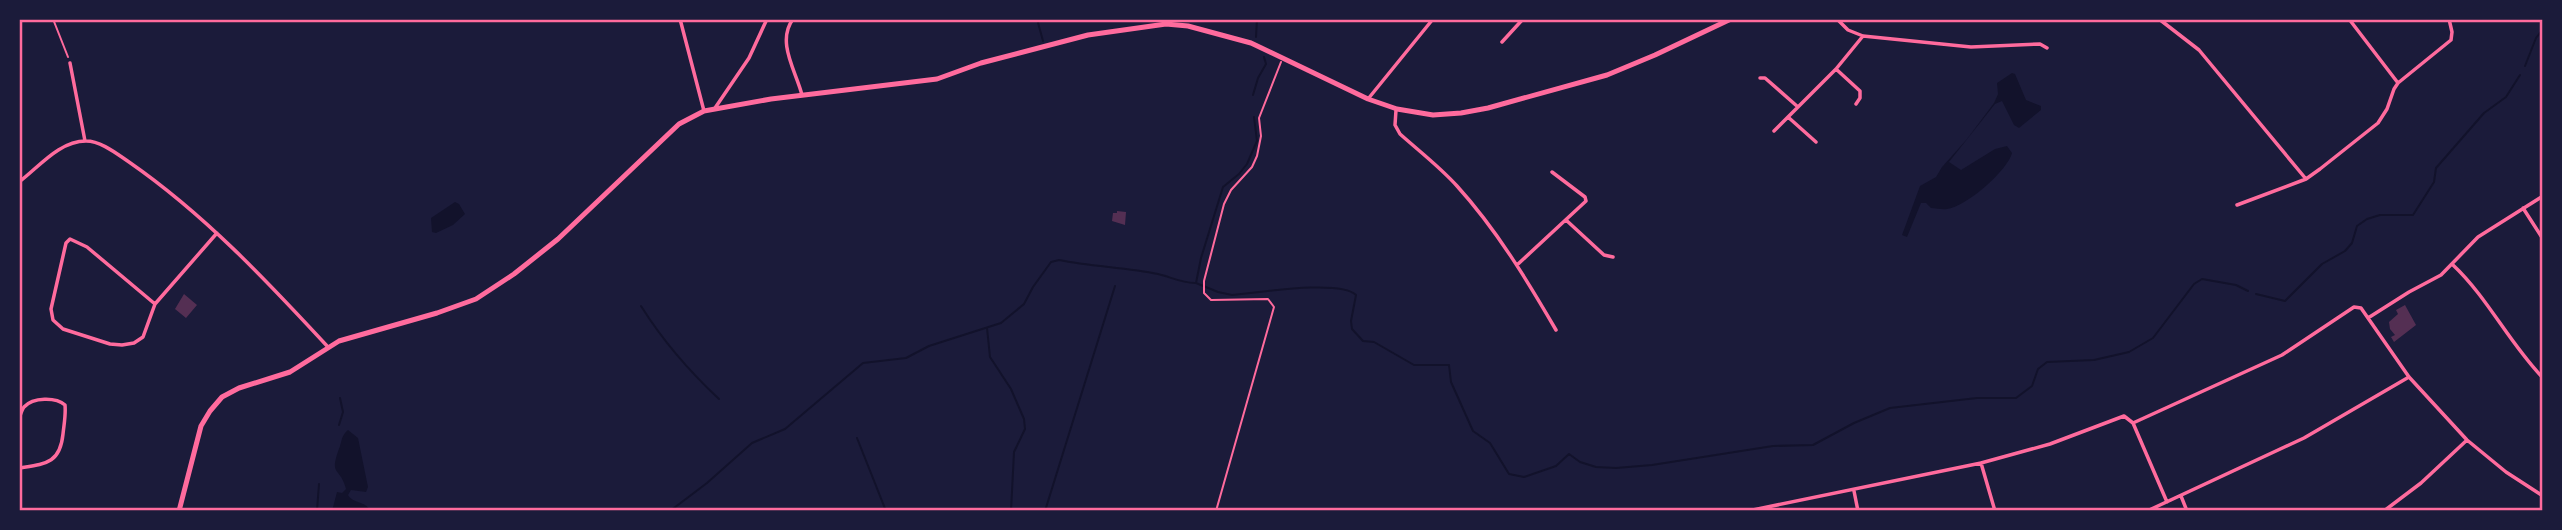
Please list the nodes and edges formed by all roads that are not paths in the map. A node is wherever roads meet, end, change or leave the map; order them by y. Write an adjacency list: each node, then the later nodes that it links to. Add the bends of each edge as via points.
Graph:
1 (680, 19): 24 (street)
2 (767, 19): 23 (street, via 749,58)
3 (793, 19): 18 (street, via 786,43)
4 (1433, 19): 19 (street)
5 (1523, 19): 12 (street)
6 (1731, 19): 22 (main road, via 1606,75 1558,89 1461,113 1433,115)
7 (1837, 19): 11 (street)
8 (2159, 19): 30 (street, via 2199,50)
9 (2348, 19): 17 (street)
10 (2449, 19): 17 (street, via 2451,40)
11 (1863, 36): 13 (street, via 1970,47 2040,44); 15 (street)
12 (1502, 42)
13 (2046, 48)
14 (70, 62): 27 (street)
15 (1836, 69): 20 (street, via 1860,91); 21 (street)
16 (1760, 78): 21 (street)
17 (2398, 83): 30 (street, via 2378,123)
18 (802, 95): 19 (main road, via 937,79 981,62 1088,35 1166,24 1251,43); 23 (main road)
19 (1368, 99): 22 (main road)
20 (1856, 104)
21 (1797, 107): 25 (street)
22 (1397, 108): 39 (street, via 1395,125 1400,134 1456,184)
23 (714, 109): 24 (main road)
24 (704, 111): 44 (main road, via 679,124 558,239 476,299)
25 (1788, 117): 26 (street); 28 (street)
26 (1774, 131)
27 (85, 141): 31 (street, via 58,150); 36 (street, via 114,152)
28 (1816, 142)
29 (1552, 172): 35 (street, via 1585,197)
30 (2306, 179): 33 (street)
31 (19, 182)
32 (2543, 196): 34 (street)
33 (2237, 205)
34 (2523, 208): 37 (street); 40 (street, via 2478,237)
35 (1566, 220): 38 (street, via 1604,255); 39 (street)
36 (217, 233): 41 (street); 44 (street)
37 (2543, 239)
38 (1613, 257)
39 (1517, 265): 43 (street)
40 (2453, 265): 42 (street); 46 (street)
41 (155, 304): 41 (street, via 143,337 134,343 110,344 63,329 53,320 51,309 66,243 70,239 87,247)
42 (2368, 318): 45 (street); 48 (street, via 2361,308 2354,307 2282,355)
43 (1556, 330)
44 (328, 346): 56 (main road, via 290,372 222,397 201,426)
45 (2409, 377): 49 (street); 53 (street, via 2304,438)
46 (2543, 378)
47 (19, 419): 51 (street, via 30,403 51,399 65,405 59,453 47,462)
48 (2133, 424): 50 (street, via 2124,416); 55 (street)
49 (2466, 440): 54 (street); 62 (street)
50 (1981, 463): 52 (street); 59 (street)
51 (19, 468)
52 (1854, 491): 57 (street); 58 (street)
53 (2180, 496): 55 (street); 61 (street)
54 (2543, 496)
55 (2167, 502): 60 (street)
56 (179, 511)
57 (1748, 511)
58 (1858, 511)
59 (1995, 511)
60 (2147, 511)
61 (2187, 511)
62 (2384, 511)

